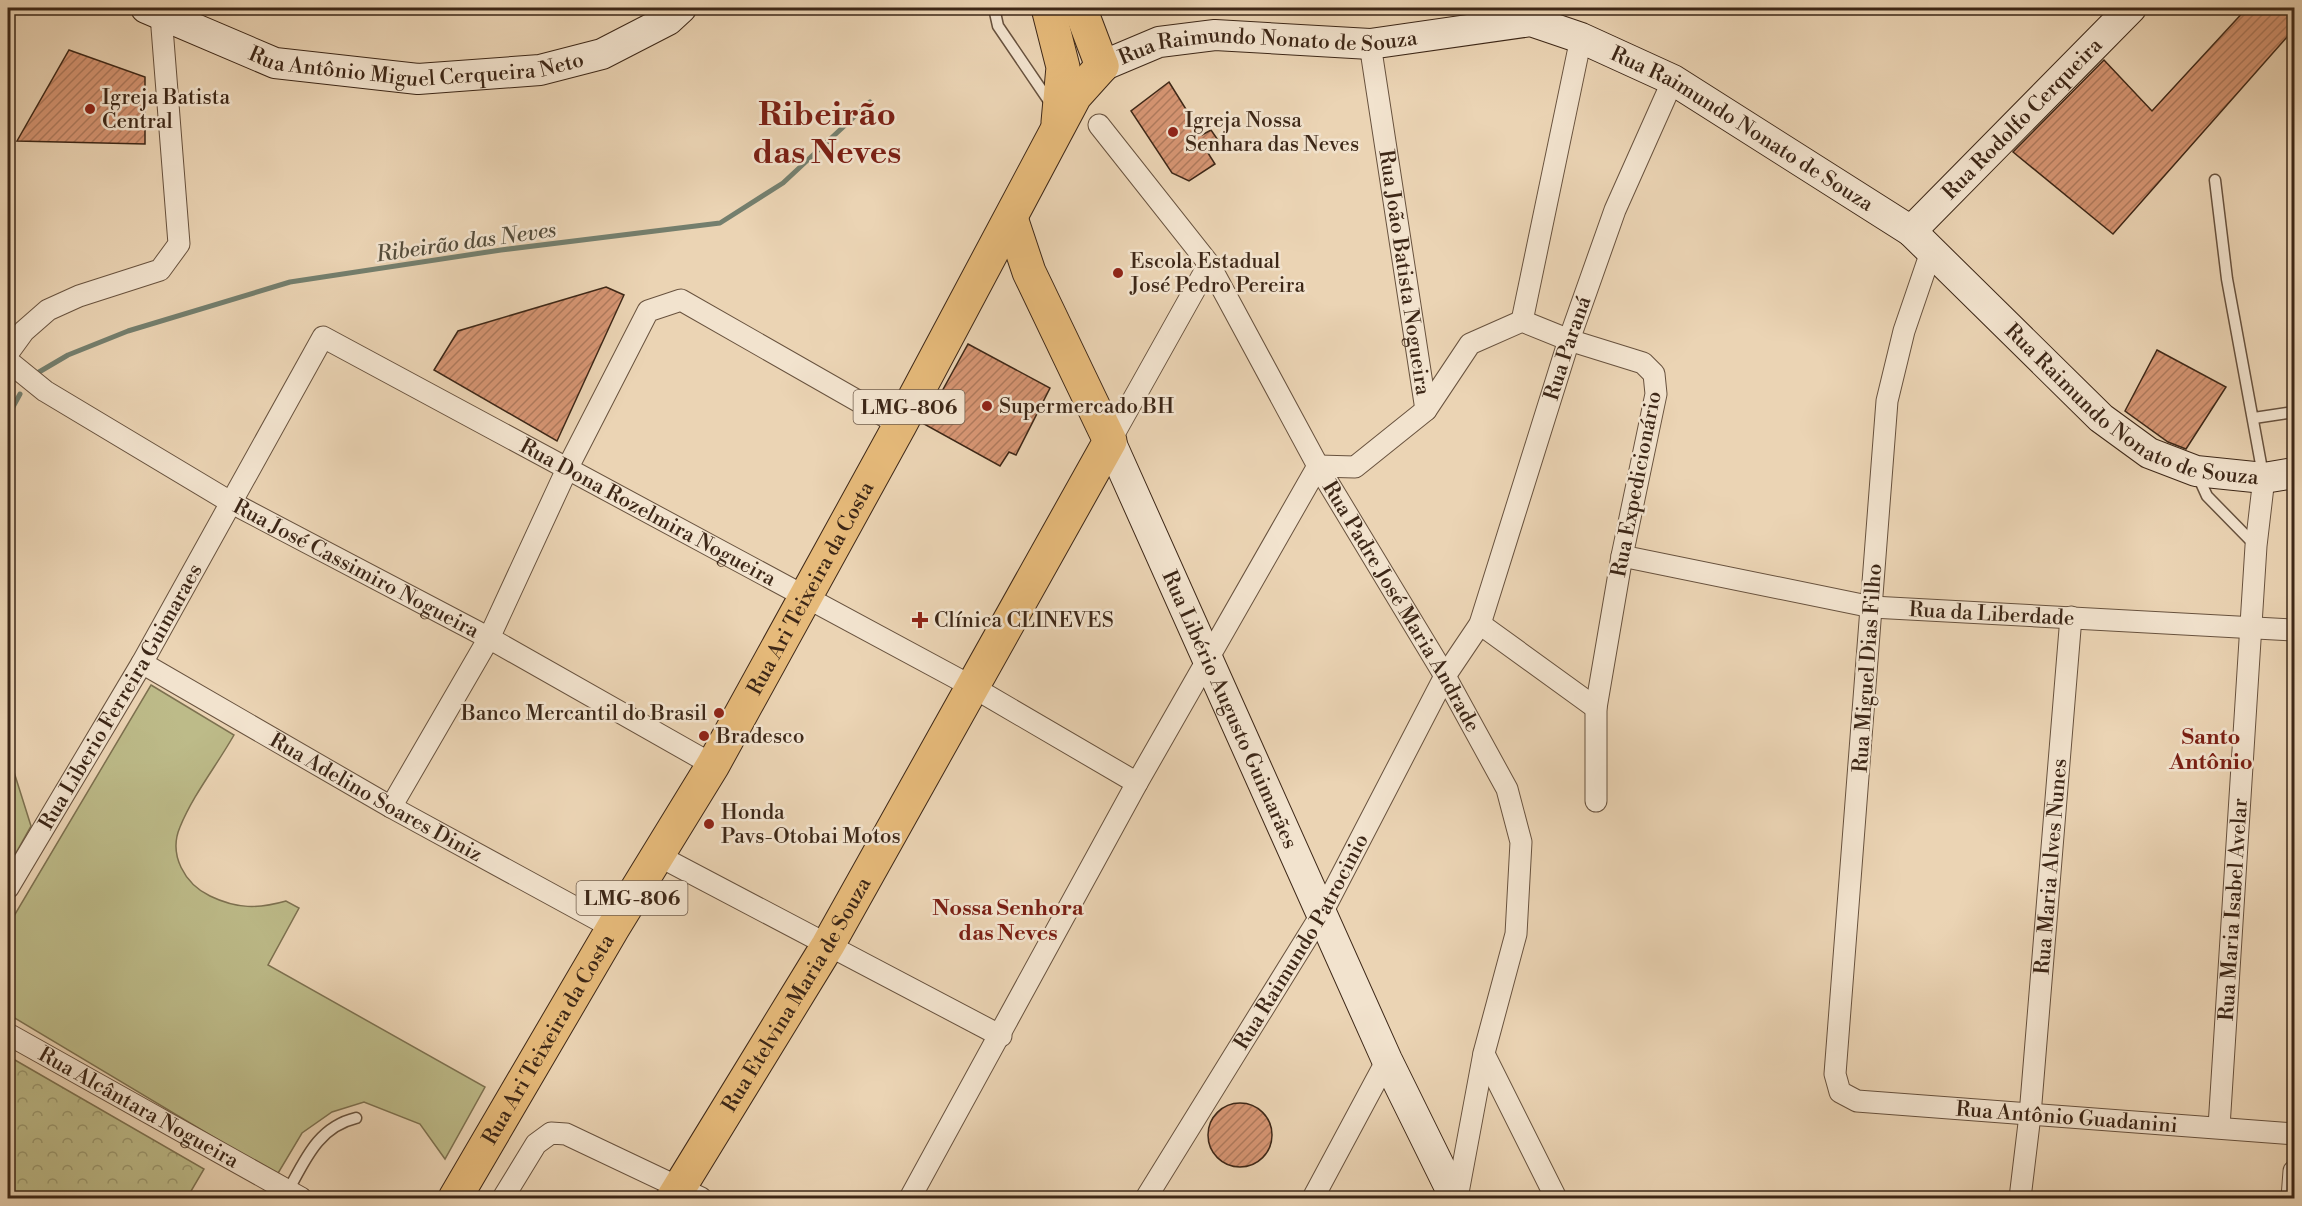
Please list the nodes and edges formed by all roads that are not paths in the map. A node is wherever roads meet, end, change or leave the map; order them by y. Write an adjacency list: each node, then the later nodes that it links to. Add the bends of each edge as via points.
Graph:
1 (681, 8): 6 (street, Rua Antônio Miguel Cerqueira Neto, via 668,20 602,54 540,70 418,79 275,63)
2 (994, 8): 12 (lane, via 998,26)
3 (1048, 8): 10 (highway, LMG-806)
4 (1080, 8): 9 (highway)
5 (2131, 8): 16 (street, Rua Rodolfo Cerqueira)
6 (154, 11): 22 (street, via 179,244 160,270 48,310 24,331)
7 (1581, 38): 8 (street, Rua Raimundo Nonato de Souza, via 1531,21); 11 (street, Rua Raimundo Nonato de Souza); 20 (street)
8 (1370, 44): 9 (street, Rua Raimundo Nonato de Souza, via 1215,35 1158,42); 24 (street, Rua João Batista Nogueira)
9 (1102, 66): 10 (highway); 12 (highway, Rua Ari Teixeira da Costa / LMG-806)
10 (1063, 67): 12 (highway, LMG-806)
11 (1673, 80): 16 (street, Rua Raimundo Nonato de Souza); 21 (street, Rua Paraná, via 1615,210)
12 (1058, 122): 15 (highway, Rua Ari Teixeira da Costa / LMG-806)
13 (1099, 124): 17 (street, Rua Padre José Maria Andrade)
14 (2216, 180): 26 (lane, via 2227,279)
15 (1011, 218): 18 (highway, Rua Libério Augusto Guimarães); 19 (highway, Rua Ari Teixeira da Costa / LMG-806)
16 (1922, 240): 31 (street, Rua Raimundo Nonato de Souza, via 2101,418 2149,453); 38 (street, Rua Miguel Dias Filho, via 1887,402)
17 (1209, 264): 28 (street); 29 (street, Rua Padre José Maria Andrade)
18 (1029, 272): 19 (highway); 28 (highway, Rua Libério Augusto Guimarães)
19 (978, 279): 27 (highway, Rua Ari Teixeira da Costa / LMG-806)
20 (1522, 321): 21 (street, Rua Expedicionário); 24 (street, via 1470,344)
21 (1569, 340): 36 (street, Rua Expedicionário, via 1643,363 1654,375 1656,394); 40 (street, Rua Paraná)
22 (8, 353)
23 (8, 361): 34 (street, Rua José Cassimiro Nogueira, via 45,391)
24 (1426, 410): 29 (street, Rua João Batista Nogueira, via 1355,467)
25 (2295, 412): 26 (lane)
26 (2254, 418): 33 (lane)
27 (900, 425): 30 (street, via 681,300 648,310); 37 (highway, Rua Ari Teixeira da Costa / LMG-806)
28 (1110, 441): 44 (street, Rua Libério Augusto Guimarães); 47 (highway, Rua Etelvina Maria de Souza)
29 (1318, 466): 44 (street); 46 (street, Rua Padre José Maria Andrade)
30 (568, 467): 34 (street, Rua Dona Rozelmira Nogueira, via 323,337); 37 (street, Rua Dona Rozelmira Nogueira); 43 (street)
31 (2196, 471): 33 (street, Rua Raimundo Nonato de Souza); 35 (lane, via 2206,496)
32 (2295, 473): 33 (street, Rua Raimundo Nonato de Souza)
33 (2264, 478): 35 (street, Rua Maria Isabel Avelar)
34 (232, 503): 43 (street, Rua José Cassimiro Nogueira); 45 (street, Rua Liberio Ferreira Guimaraes)
35 (2256, 546): 41 (street, Rua Maria Isabel Avelar)
36 (1622, 556): 38 (street, Rua da Liberdade); 48 (street, Rua Expedicionário)
37 (807, 597): 47 (street, Rua Dona Rozelmira Nogueira); 49 (highway, Rua Ari Teixeira da Costa / LMG-806)
38 (1872, 606): 39 (street, Rua da Liberdade); 62 (street, Rua Miguel Dias Filho, via 1835,1074)
39 (2071, 617): 41 (street, Rua da Liberdade); 63 (street, Rua Maria Alves Nunes)
40 (1480, 624): 46 (street, Rua Paraná); 48 (street)
41 (2251, 626): 42 (street, Rua da Liberdade); 65 (street, Rua Maria Isabel Avelar)
42 (2295, 630)
43 (489, 638): 49 (street, Rua José Cassimiro Nogueira); 52 (street)
44 (1206, 661): 50 (street); 55 (street, Rua Libério Augusto Guimarães)
45 (142, 663): 52 (street, Rua Adelino Soares Diniz); 54 (street, Rua Liberio Ferreira Guimaraes)
46 (1445, 676): 55 (street, Rua Raimundo Patrocinio); 60 (street, Rua Padre José Maria Andrade, via 1507,789 1521,842 1516,934)
47 (971, 686): 50 (street, Rua Dona Rozelmira Nogueira); 57 (highway, Rua Etelvina Maria de Souza)
48 (1596, 708): 51 (street, Rua Expedicionário)
49 (713, 765): 53 (highway, Rua Ari Teixeira da Costa / LMG-806)
50 (1137, 783): 59 (street)
51 (1596, 801)
52 (392, 807): 56 (street, Rua Adelino Soares Diniz)
53 (659, 856): 56 (highway, Rua Ari Teixeira da Costa / LMG-806); 57 (street)
54 (8, 888)
55 (1322, 915): 61 (street, Rua Libério Augusto Guimarães); 75 (street, Rua Raimundo Patrocinio)
56 (614, 928): 72 (highway, Rua Ari Teixeira da Costa / LMG-806)
57 (828, 945): 59 (street); 70 (highway, Rua Etelvina Maria de Souza)
58 (8, 1034): 71 (street, Rua Alcântara Nogueira)
59 (1001, 1036): 74 (street)
60 (1484, 1053): 67 (street, Rua Padre José Maria Andrade); 78 (street)
61 (1387, 1060): 68 (street, Rua Libério Augusto Guimarães); 76 (street)
62 (1840, 1092): 63 (street, Rua Antônio Guadanini, via 1857,1101)
63 (2030, 1114): 65 (street, Rua Antônio Guadanini); 79 (street, Rua Maria Alves Nunes)
64 (356, 1118): 71 (lane, via 342,1121 322,1135)
65 (2219, 1128): 66 (street, Rua Antônio Guadanini)
66 (2295, 1134)
67 (1467, 1139): 68 (street); 77 (street, Rua Padre José Maria Andrade)
68 (1426, 1141): 77 (street, Rua Libério Augusto Guimarães)
69 (2295, 1171): 80 (street)
70 (685, 1194): 73 (street, via 566,1134 551,1133 536,1144)
71 (294, 1195)
72 (455, 1198)
73 (504, 1198)
74 (910, 1198)
75 (1146, 1198)
76 (1313, 1198)
77 (1456, 1198)
78 (1556, 1198)
79 (2020, 1198)
80 (2292, 1198)

